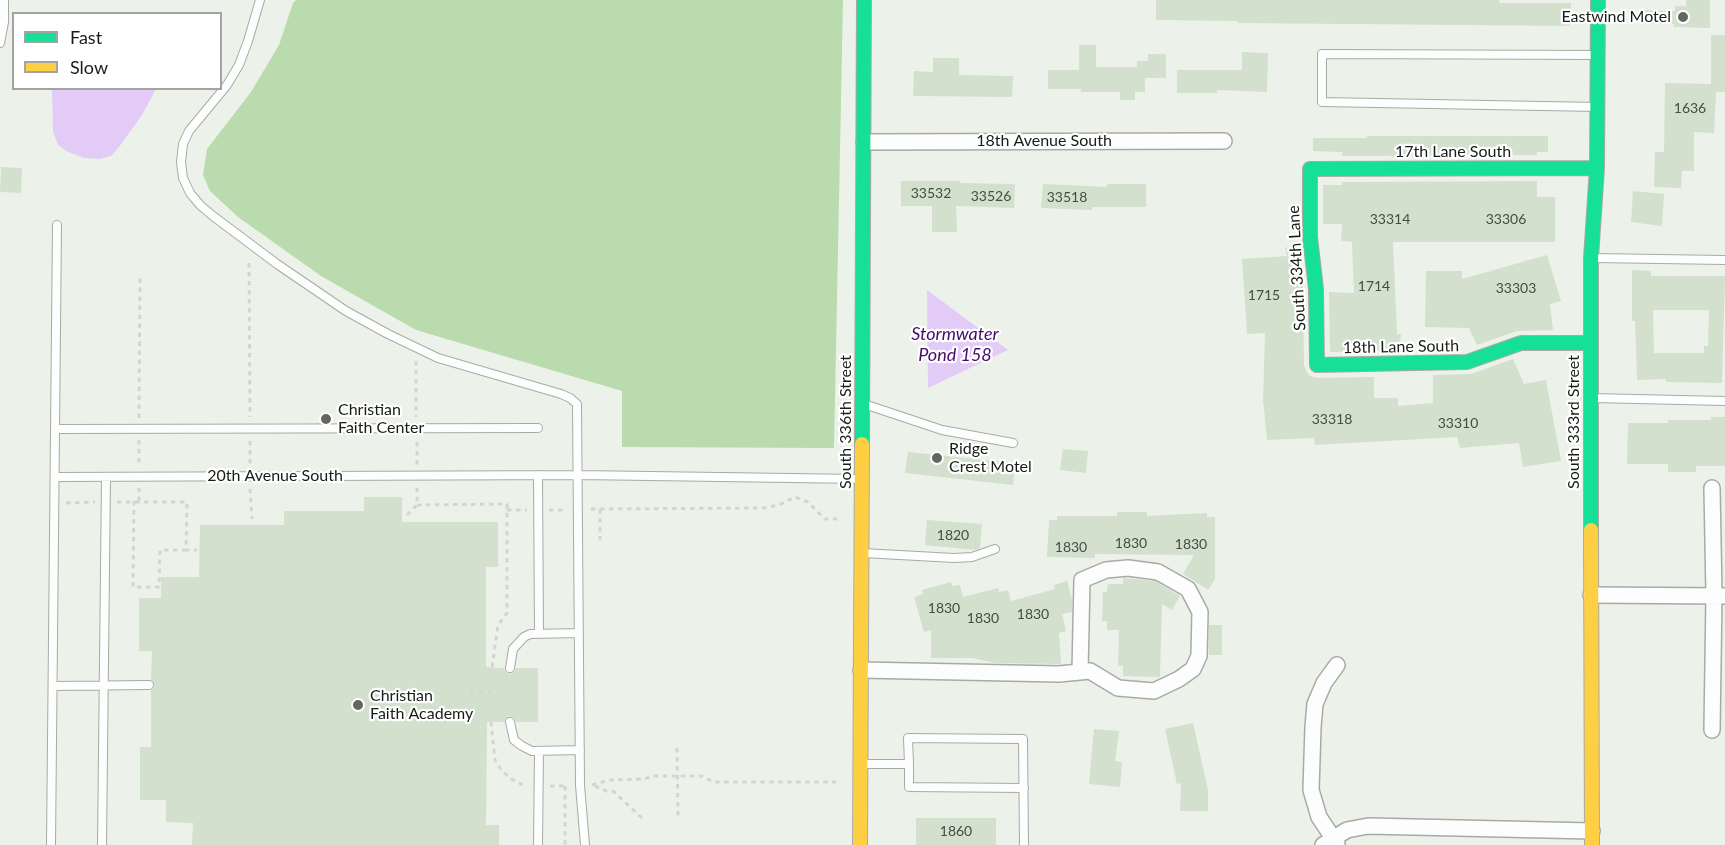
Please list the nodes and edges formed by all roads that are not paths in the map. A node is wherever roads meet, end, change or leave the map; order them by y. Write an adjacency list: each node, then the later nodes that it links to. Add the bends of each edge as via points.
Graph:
1 (4, 0): 5 (lane)
2 (260, 0): 7 (lane, via 239,65)
3 (864, 0): 11 (street, South 336th Street)
4 (1598, 0): 6 (street, South 333rd Street)
5 (0, 43)
6 (1599, 55): 9 (street, South 333rd Street); 9 (lane, via 1322,54 1322,102)
7 (222, 90)
8 (222, 90): 26 (lane, via 183,144 183,178 200,205 345,311 394,338 444,360 570,398 577,404)
9 (1599, 107): 12 (street, South 333rd Street)
10 (1224, 141): 11 (street, 18th Avenue South)
11 (864, 142): 21 (street, South 336th Street)
12 (1597, 168): 13 (street, 17th Lane South); 15 (street, South 333rd Street)
13 (1310, 169): 18 (street, South 334th Lane)
14 (57, 225): 23 (lane)
15 (1591, 258): 16 (lane); 17 (street, South 333rd Street)
16 (1725, 260)
17 (1591, 343): 18 (street, 18th Lane South, via 1521,343 1467,362); 19 (street, South 333rd Street)
18 (1317, 365)
19 (1591, 398): 20 (lane); 33 (street, South 333rd Street)
20 (1725, 401)
21 (863, 404): 24 (lane, via 942,430); 29 (street, South 336th Street)
22 (538, 428): 23 (lane)
23 (55, 429): 27 (lane)
24 (1012, 443)
25 (538, 475): 26 (lane, 20th Avenue South); 28 (lane, 20th Avenue South); 36 (lane)
26 (579, 475): 29 (lane, 20th Avenue South); 35 (lane)
27 (55, 477): 28 (lane, 20th Avenue South); 43 (lane)
28 (106, 477): 41 (lane)
29 (862, 479): 32 (street, South 336th Street)
30 (1712, 488): 34 (street)
31 (995, 549): 32 (lane, via 954,558)
32 (862, 553): 39 (street, South 336th Street)
33 (1591, 595): 34 (street); 51 (street, South 333rd Street)
34 (1719, 596): 45 (street)
35 (579, 633): 36 (lane); 46 (lane)
36 (538, 634): 38 (lane, via 519,641 513,649)
37 (1337, 665): 52 (street, via 1319,693 1313,727 1311,789)
38 (510, 668)
39 (861, 670): 40 (street); 48 (street, South 336th Street)
40 (1080, 672): 40 (street, via 1090,671 1118,688 1154,692 1193,669 1199,656 1200,612 1188,589 1158,572 1128,568 1106,570 1082,580)
41 (104, 685): 42 (lane); 43 (lane); 54 (lane)
42 (148, 685)
43 (53, 686): 53 (lane)
44 (510, 722): 47 (lane, via 514,740)
45 (1712, 730)
46 (580, 750): 47 (lane); 56 (lane)
47 (538, 751): 55 (lane)
48 (860, 764): 49 (lane); 57 (street, South 336th Street)
49 (909, 764): 50 (lane, via 909,788); 50 (lane, via 908,738 1023,739)
50 (1024, 789): 58 (lane)
51 (1592, 838): 52 (street, via 1368,826 1347,830)
52 (1331, 843)
53 (51, 845)
54 (102, 845)
55 (538, 845)
56 (585, 845)
57 (860, 845)
58 (1024, 845)

